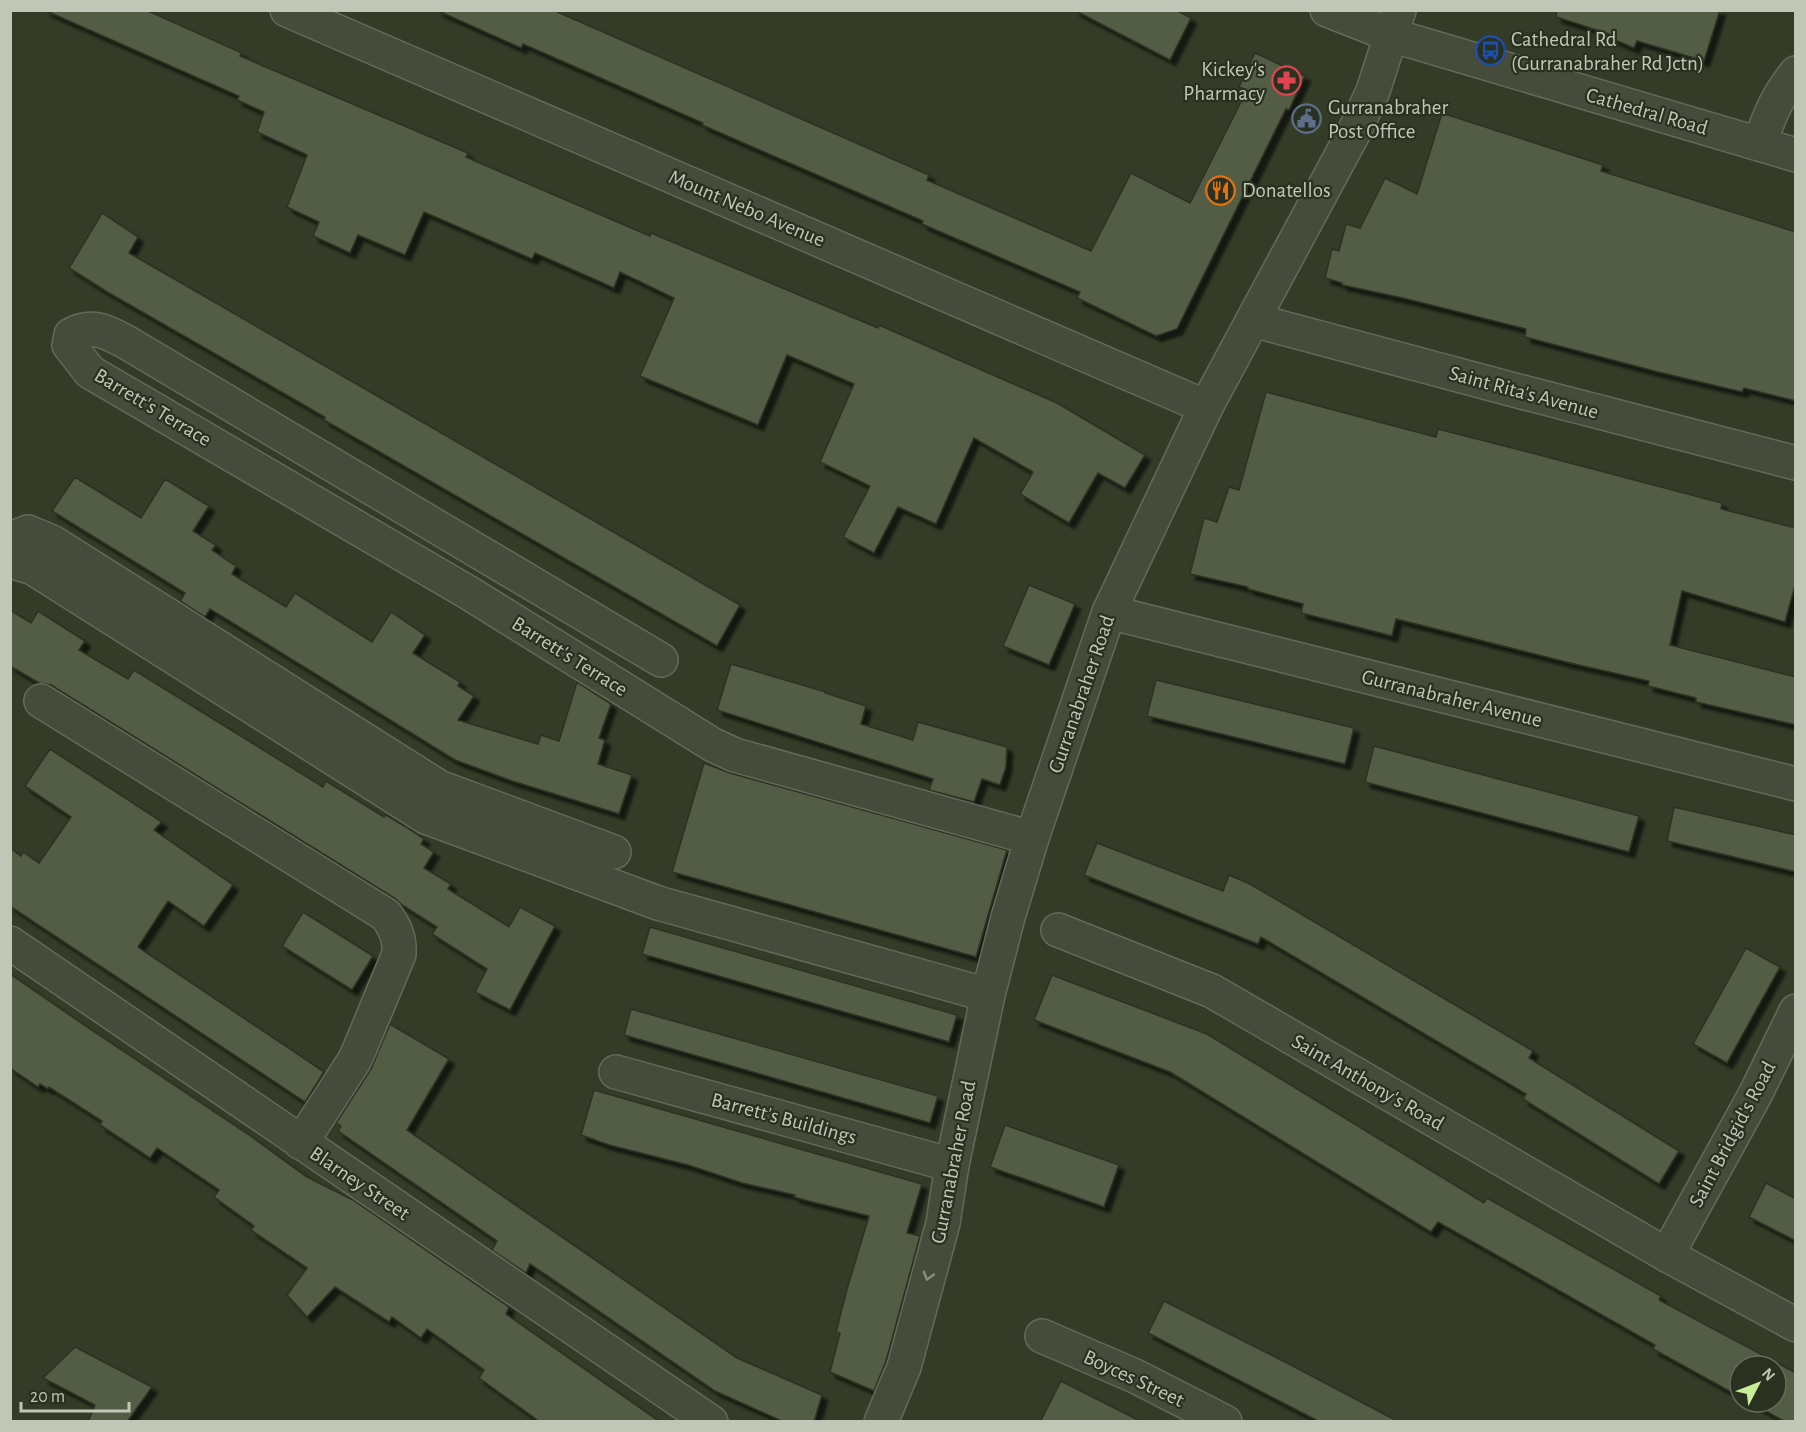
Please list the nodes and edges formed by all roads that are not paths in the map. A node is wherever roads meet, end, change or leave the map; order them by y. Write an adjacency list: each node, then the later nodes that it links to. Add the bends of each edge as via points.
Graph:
1 (287, 10): 8 (street, Mount Nebo Avenue)
2 (1327, 10): 3 (street, Cathedral Road)
3 (1396, 22): 5 (street, Cathedral Road); 7 (street, Gurranabraher Road, via 1355,130)
4 (1796, 73): 5 (street, via 1780,92)
5 (1760, 144): 6 (street, Cathedral Road)
6 (1796, 154)
7 (1253, 320): 8 (street, Gurranabraher Road); 9 (street, Saint Rita's Avenue)
8 (1206, 407): 12 (street, Gurranabraher Road)
9 (1796, 463)
10 (10, 539): 17 (street, via 28,532 52,542 439,787)
11 (11, 561): 20 (street, via 33,568 426,817 658,903)
12 (1109, 612): 15 (street, Gurranabraher Avenue); 16 (street, Gurranabraher Road)
13 (661, 660): 16 (street, Barrett's Terrace, via 103,330 81,329 71,334 69,345 90,372 470,593 712,745 735,755)
14 (41, 701): 23 (street, via 386,915 394,927 400,940 399,954 354,1062)
15 (1796, 784)
16 (1032, 838): 20 (street, Gurranabraher Road)
17 (614, 852)
18 (1058, 930): 25 (street, Saint Anthony's Road, via 1212,991)
19 (10, 943): 23 (street, Blarney Street)
20 (988, 994): 24 (street, Gurranabraher Road)
21 (1796, 1011): 25 (street, Saint Bridgid's Road)
22 (616, 1072): 24 (street, Barrett's Buildings)
23 (301, 1143): 28 (street, Blarney Street)
24 (952, 1165): 29 (street, Gurranabraher Road, one-way to 29, via 943,1223 904,1367)
25 (1667, 1255): 26 (street, Saint Anthony's Road)
26 (1796, 1325)
27 (1042, 1336): 30 (street, Boyces Street, via 1135,1376)
28 (710, 1421)
29 (880, 1422)
30 (1225, 1422)

